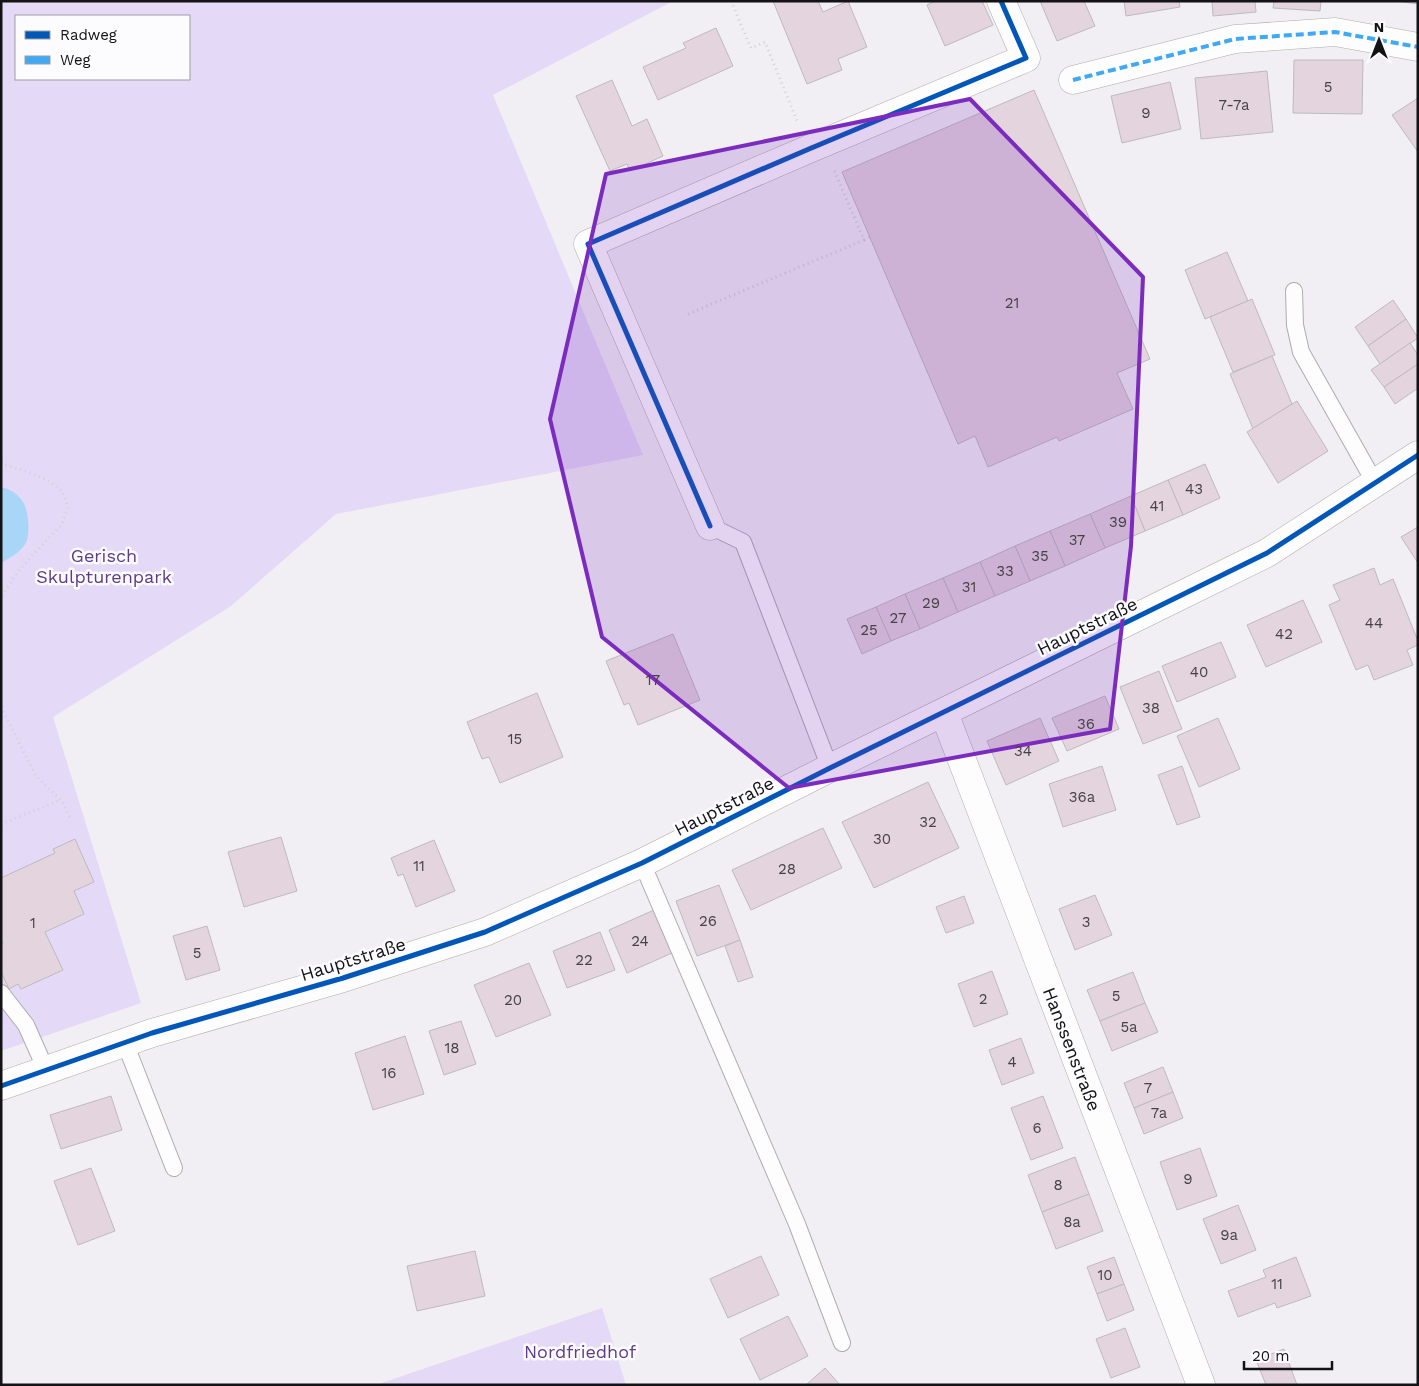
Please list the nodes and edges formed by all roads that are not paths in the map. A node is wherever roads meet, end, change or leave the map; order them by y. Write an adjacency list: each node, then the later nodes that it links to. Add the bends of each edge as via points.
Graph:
1 (1001, 1): 7 (street, via 1026,58 588,244)
2 (1418, 47): 3 (street, via 1334,32 1235,39)
3 (1073, 80)
4 (1294, 291): 6 (lane, via 1295,326 1301,352)
5 (1418, 455): 6 (street, Hauptstraße)
6 (1375, 483): 8 (street, Hauptstraße, via 1266,553)
7 (710, 526): 9 (lane, via 743,542)
8 (944, 712): 9 (street, Hauptstraße); 17 (street, Hanssenstraße)
9 (830, 768): 10 (street, Hauptstraße)
10 (642, 863): 12 (street, Hauptstraße, via 485,932); 16 (lane, via 797,1224)
11 (1, 993): 13 (lane, via 26,1025)
12 (125, 1043): 13 (street, Hauptstraße); 15 (lane)
13 (46, 1070): 14 (street, Hauptstraße)
14 (1, 1086)
15 (174, 1168)
16 (842, 1343)
17 (1201, 1385)

